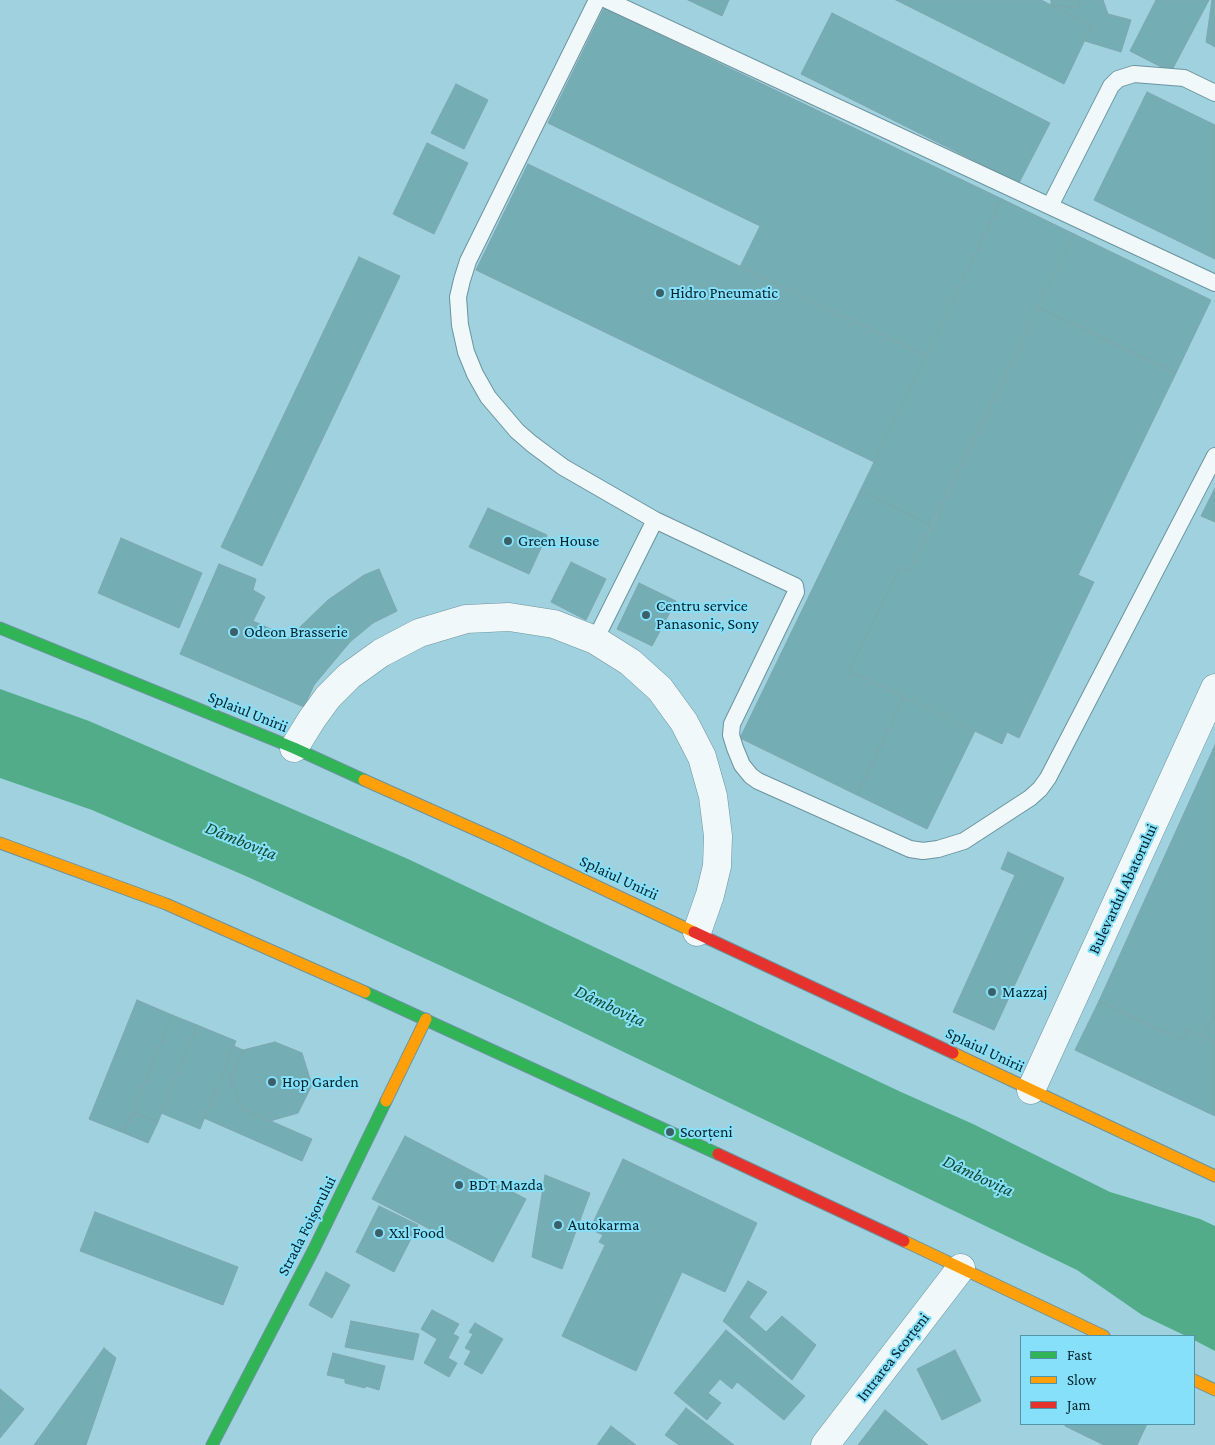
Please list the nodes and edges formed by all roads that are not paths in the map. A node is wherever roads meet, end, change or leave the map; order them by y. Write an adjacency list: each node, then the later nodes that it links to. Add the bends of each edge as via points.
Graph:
1 (597, 0): 7 (lane, via 468,261 458,297 460,325 475,374 488,397 517,431 563,467)
2 (607, 0): 4 (lane)
3 (1215, 93): 4 (lane, via 1184,78 1134,74 1118,79 1111,86)
4 (1050, 206): 5 (lane)
5 (1215, 283)
6 (1215, 456): 7 (lane, via 1048,778 1030,798 973,836 938,850 910,849 758,781 746,770 735,748 732,724 796,592 795,586)
7 (654, 520): 9 (lane)
8 (0, 628): 11 (main road, Splaiul Unirii)
9 (595, 640): 11 (street, via 554,624 509,617 466,619 419,633 381,653 349,676 328,697); 13 (street, via 630,662 660,689 684,722 702,757 714,796 718,836 710,896)
10 (1215, 688): 15 (street, Bulevardul Abatorului)
11 (294, 748): 13 (main road, Splaiul Unirii)
12 (0, 843): 14 (main road, via 166,904)
13 (697, 932): 15 (main road, Splaiul Unirii)
14 (426, 1019): 17 (main road); 21 (main road, Strada Foișorului, via 314,1249)
15 (1031, 1090): 16 (main road, Splaiul Unirii)
16 (1215, 1176)
17 (961, 1268): 18 (main road); 22 (street, Intrarea Scorțeni)
18 (1102, 1335)
19 (1195, 1380): 20 (main road)
20 (1215, 1390)
21 (212, 1445)
22 (825, 1445)

